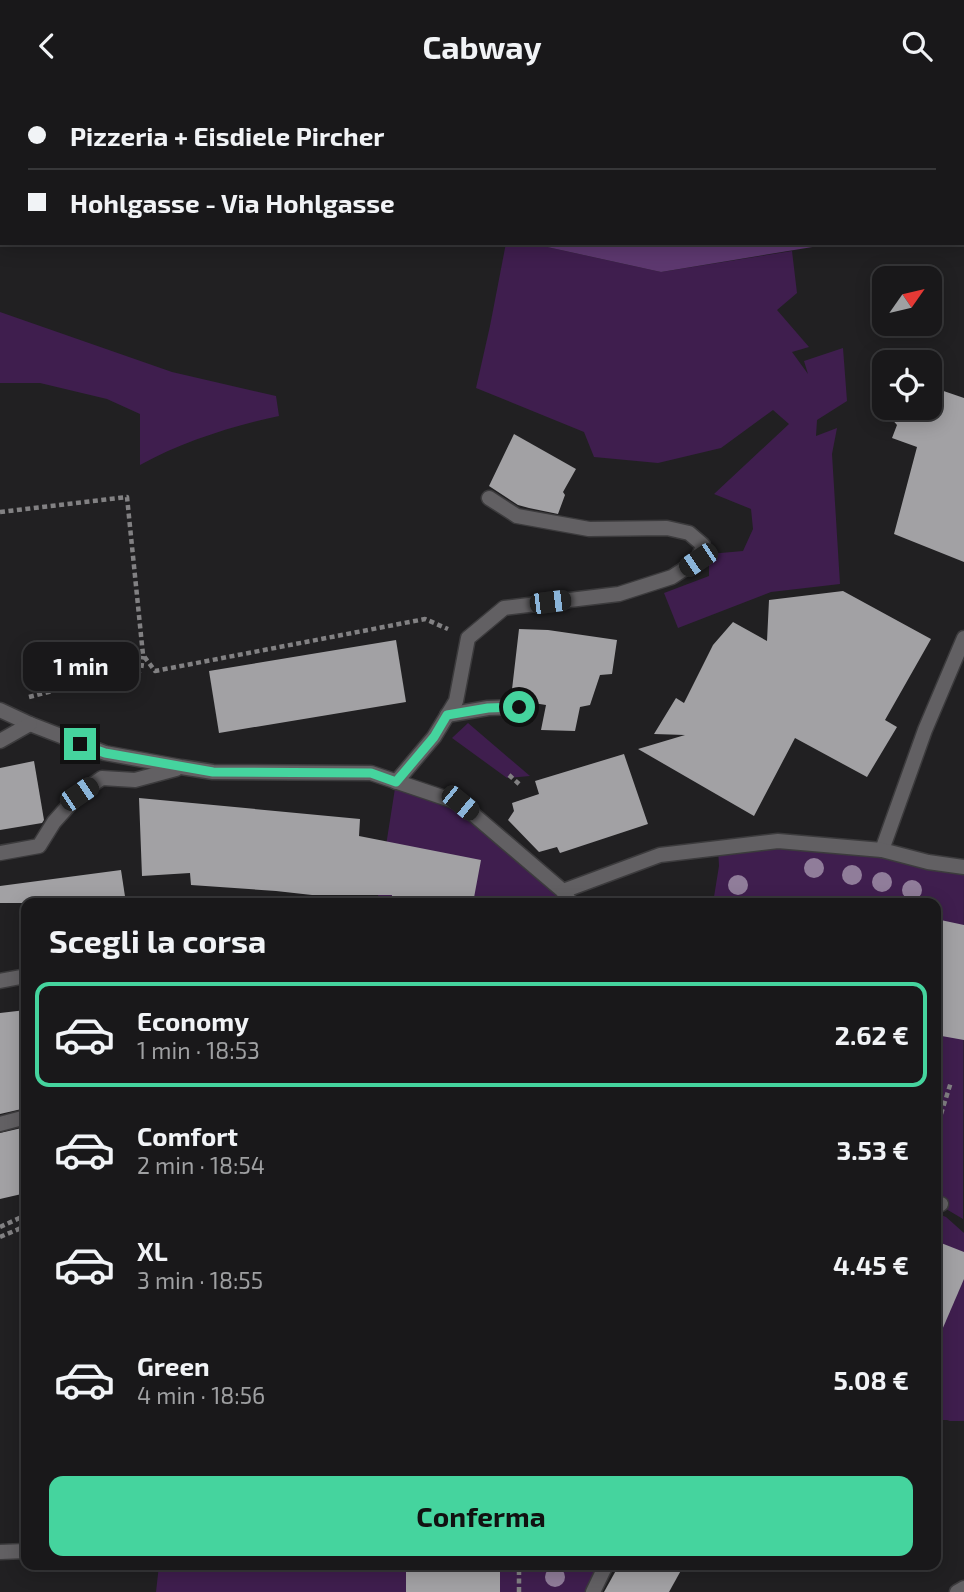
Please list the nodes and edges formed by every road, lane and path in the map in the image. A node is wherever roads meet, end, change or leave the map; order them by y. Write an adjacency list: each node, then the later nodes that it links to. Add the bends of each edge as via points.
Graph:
1 (489, 498): 3 (lane, via 517,516 589,529 667,528 689,533 703,545 698,560 672,577 619,594 504,608)
2 (0, 512): 5 (path, via 127,497)
3 (468, 638): 5 (path, via 425,619 155,671); 11 (lane, via 456,701)
4 (964, 638): 7 (lane)
5 (143, 655): 8 (path, via 141,670 132,678)
6 (964, 663): 7 (lane)
7 (941, 691): 18 (lane)
8 (25, 697)
9 (519, 707): 11 (lane)
10 (0, 710): 12 (lane)
11 (447, 715): 16 (lane)
12 (30, 725): 13 (lane); 14 (lane, via 105,753)
13 (0, 741)
14 (181, 767): 16 (lane, via 213,772 371,773); 19 (lane, via 135,780 103,778 79,794 39,846)
15 (509, 775): 17 (path)
16 (396, 782): 21 (lane, via 460,803)
17 (519, 784)
18 (882, 850): 20 (lane); 21 (lane, via 778,841 660,855)
19 (0, 853)
20 (964, 867)
21 (567, 897)
22 (21, 977): 23 (lane)
23 (0, 981)
24 (951, 1082): 25 (path)
25 (941, 1114)
26 (21, 1118): 27 (lane)
27 (0, 1124)
28 (21, 1217): 29 (path)
29 (0, 1227)
30 (21, 1228): 31 (path)
31 (0, 1237)
32 (21, 1551): 33 (lane)
33 (0, 1552)
34 (520, 1570): 37 (path)
35 (604, 1570): 38 (lane)
36 (964, 1588): 39 (lane)
37 (519, 1592)
38 (593, 1592)
39 (957, 1592)

